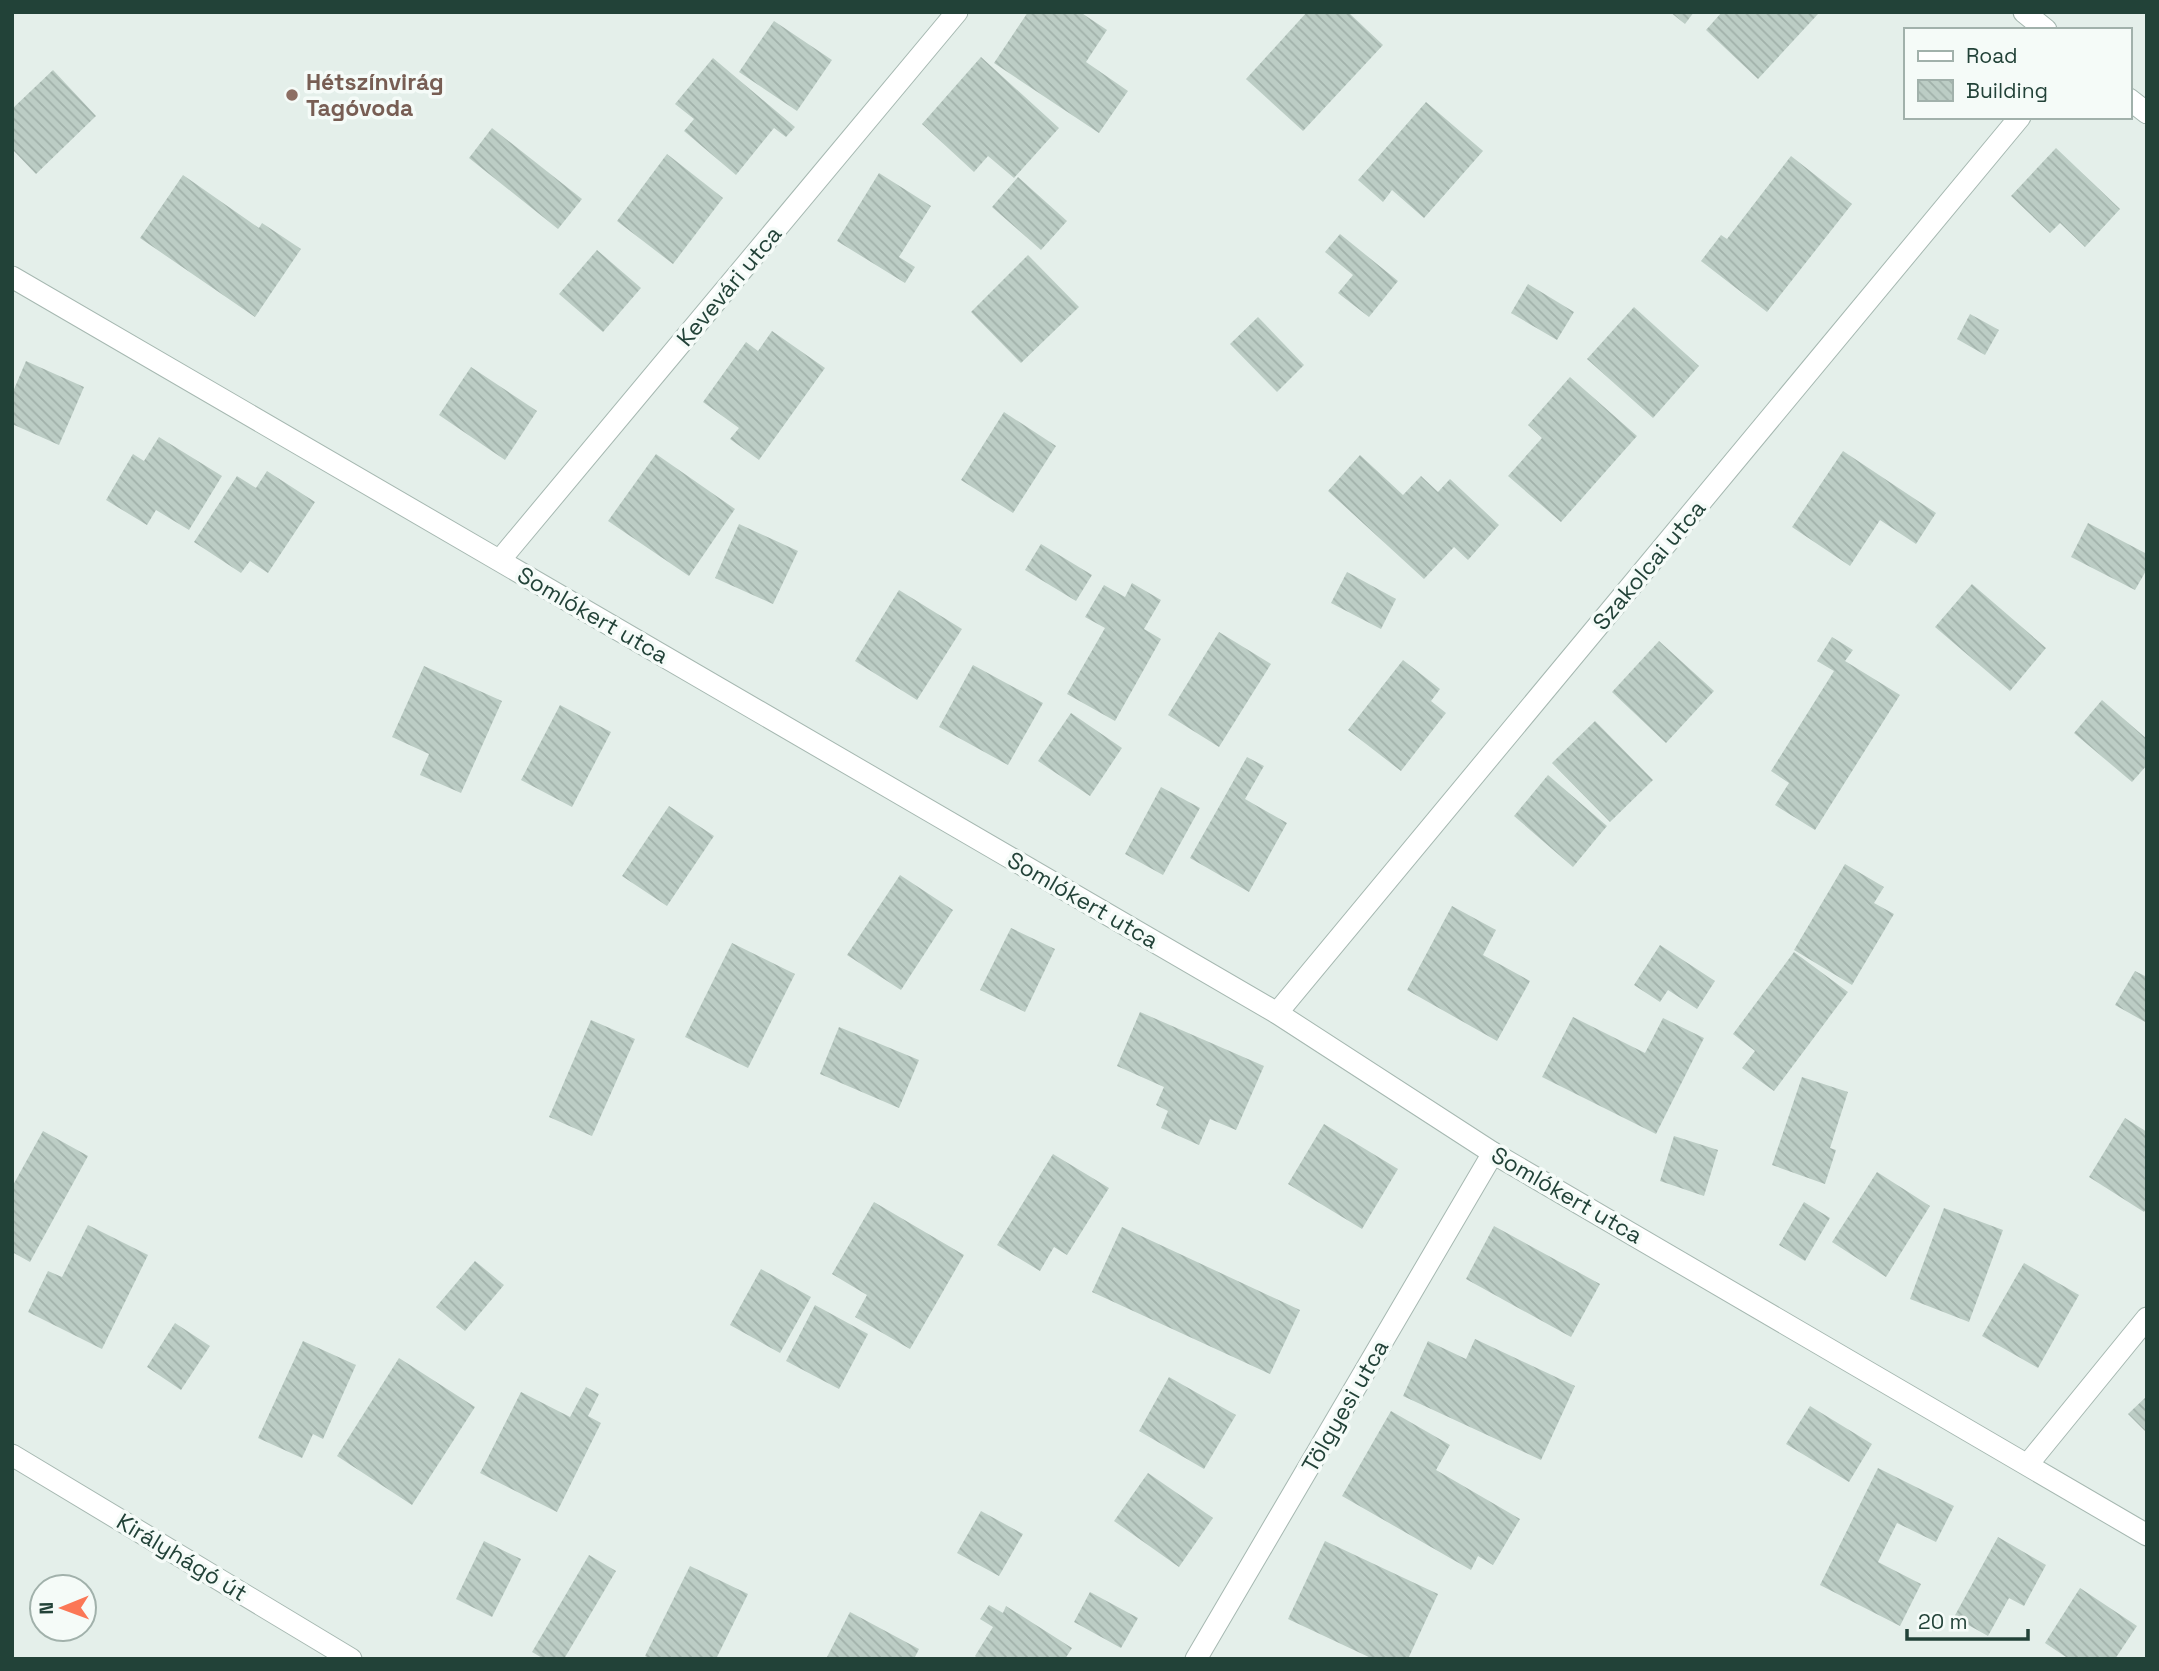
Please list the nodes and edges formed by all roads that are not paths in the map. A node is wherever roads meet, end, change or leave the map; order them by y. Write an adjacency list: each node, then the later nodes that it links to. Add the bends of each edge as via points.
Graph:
1 (957, 12): 8 (street, Kevevári utca)
2 (2024, 12): 3 (street)
3 (2044, 28)
4 (2131, 101): 5 (street)
5 (2147, 113)
6 (2019, 119): 9 (street, Szakolcai utca)
7 (12, 277): 8 (street, Somlókert utca)
8 (500, 560): 9 (street, Somlókert utca)
9 (1277, 1013): 10 (street, Somlókert utca)
10 (1493, 1153): 13 (street, Somlókert utca); 16 (street, Tölgyesi utca)
11 (2147, 1318): 13 (street)
12 (12, 1455): 15 (street, Királyhágó út)
13 (2028, 1464): 14 (street, Somlókert utca)
14 (2147, 1535)
15 (351, 1659)
16 (1196, 1659)

